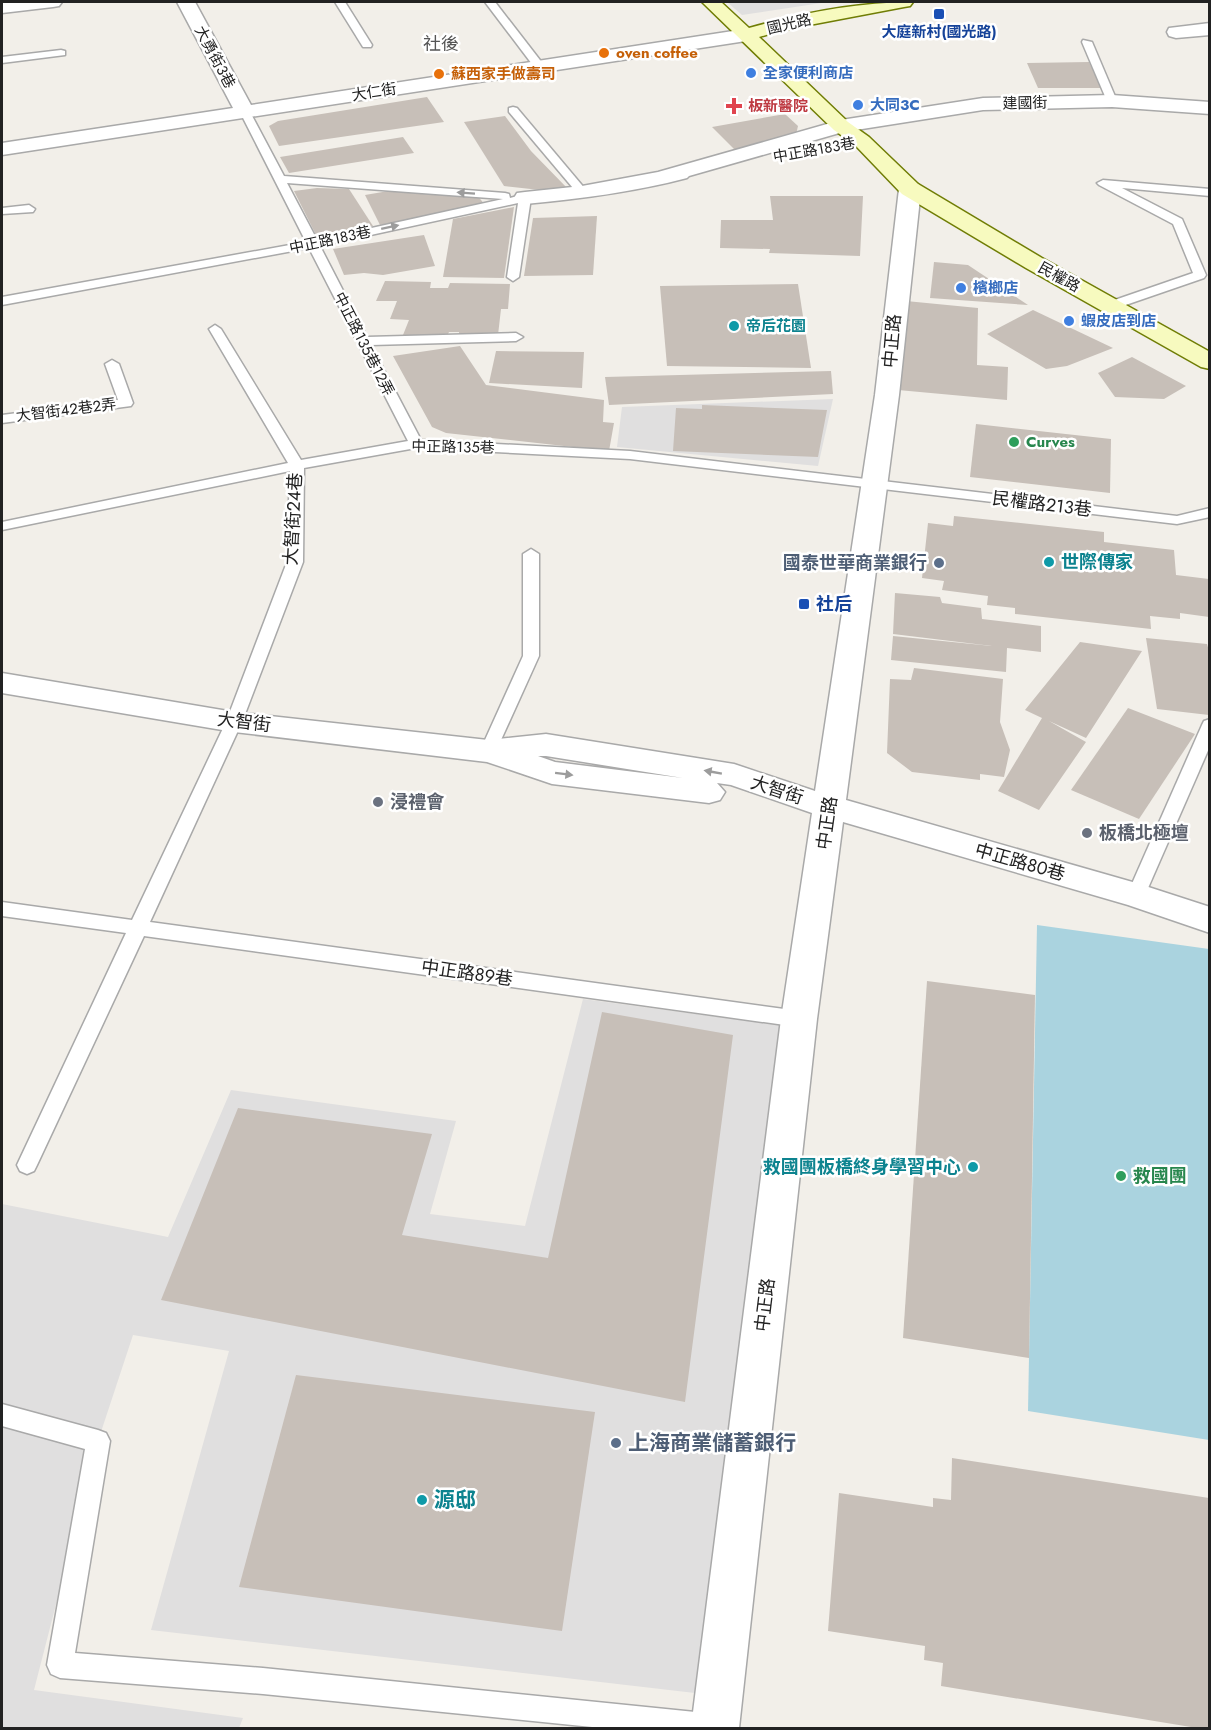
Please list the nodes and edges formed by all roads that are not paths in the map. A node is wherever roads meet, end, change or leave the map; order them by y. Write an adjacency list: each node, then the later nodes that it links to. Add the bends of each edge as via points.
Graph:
1 (53, 2): 7 (street)
2 (186, 2): 19 (street, 大勇街3巷)
3 (340, 2): 12 (lane)
4 (490, 2): 15 (lane)
5 (711, 2): 10 (main road)
6 (904, 2): 10 (main road, 國光路)
7 (2, 8)
8 (1209, 28): 9 (street)
9 (1176, 32)
10 (746, 35): 15 (street, 大仁街); 20 (main road)
11 (1087, 42): 16 (lane)
12 (367, 45)
13 (60, 52): 14 (lane)
14 (2, 58)
15 (539, 66): 19 (street, 大仁街)
16 (1112, 101): 17 (street, 建國街); 20 (street, 建國街, via 983,104)
17 (1209, 108)
18 (513, 110): 26 (lane)
19 (245, 112): 22 (street, 大仁街); 24 (lane, 中正路135巷12弄)
20 (841, 126): 21 (main road); 23 (street, 中正路183巷)
21 (862, 141): 23 (street, 中正路183巷); 25 (main road)
22 (2, 149)
23 (659, 178): 26 (street, 中正路183巷)
24 (279, 179): 28 (lane, one-way to 24); 31 (lane, 中正路135巷12弄)
25 (910, 189): 36 (main road, 民權路); 45 (street, 中正路)
26 (582, 192): 28 (street, 中正路183巷)
27 (1209, 193): 32 (lane, via 1103,183 1178,222)
28 (525, 198): 31 (lane, 中正路183巷, one-way to 28); 34 (lane)
29 (29, 209): 30 (lane)
30 (2, 211)
31 (313, 244): 35 (lane, 中正路183巷); 39 (lane, 中正路135巷12弄)
32 (1193, 260): 33 (lane); 36 (lane, via 1200,275)
33 (1209, 261)
34 (513, 277)
35 (2, 301)
36 (1110, 306): 40 (main road, 民權路)
37 (215, 329): 44 (lane, 大智街24巷)
38 (516, 337): 39 (lane)
39 (363, 341): 43 (lane, 中正路135巷12弄)
40 (1209, 362)
41 (112, 364): 42 (lane, 大智街42巷2弄, via 126,403)
42 (2, 419)
43 (416, 444): 44 (lane, 中正路135巷); 45 (lane, 中正路135巷, via 630,454)
44 (297, 465): 47 (lane, 中正路135巷); 50 (lane, 大智街24巷, via 295,562)
45 (875, 485): 46 (lane, 民權路213巷, via 1177,520); 53 (street, 中正路)
46 (1209, 512)
47 (2, 526)
48 (531, 554): 52 (lane, via 531,656)
49 (2, 683): 50 (street, 大智街)
50 (234, 722): 52 (street, 大智街); 57 (lane)
51 (1209, 725): 54 (lane)
52 (488, 751): 53 (street, 大智街, via 552,773)
53 (829, 807): 54 (street, 中正路80巷); 58 (street, 中正路)
54 (1136, 894): 56 (street, 中正路80巷)
55 (2, 909): 57 (lane, 中正路89巷)
56 (1209, 921)
57 (136, 927): 58 (lane, 中正路89巷); 59 (lane)
58 (799, 1019): 61 (street, 中正路)
59 (27, 1165)
60 (2, 1415): 61 (lane, via 98,1441 60,1665 262,1681)
61 (715, 1728)

